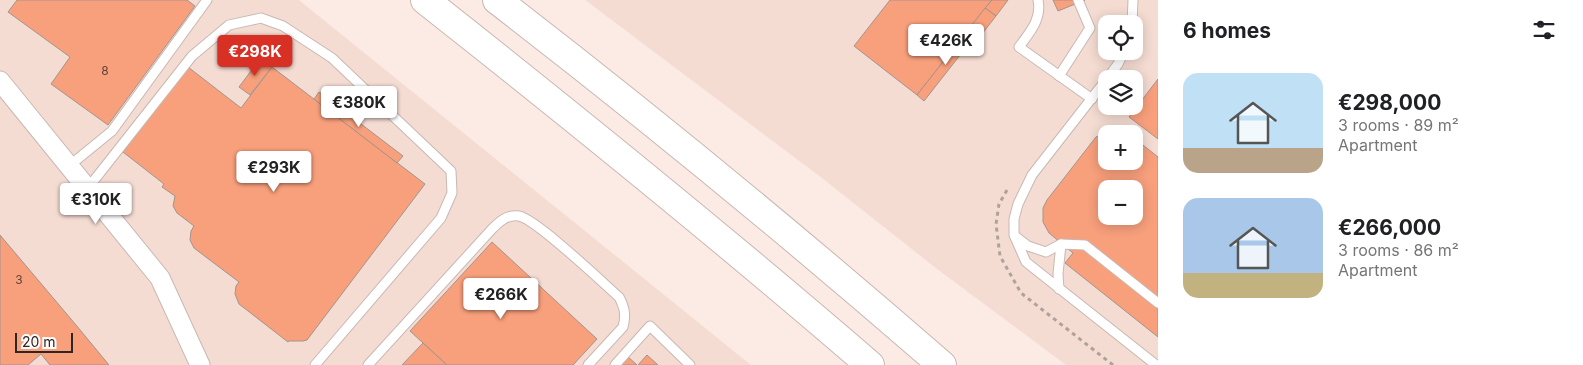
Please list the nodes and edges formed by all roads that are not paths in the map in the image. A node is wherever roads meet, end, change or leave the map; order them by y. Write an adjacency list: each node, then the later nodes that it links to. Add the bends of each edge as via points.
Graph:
1 (207, 0): 12 (lane, via 112,131)
2 (425, 0): 24 (highway, via 585,126)
3 (497, 0): 25 (highway, via 600,79 820,259)
4 (1038, 0): 8 (lane, via 1040,9 1036,23 1019,47)
5 (1078, 0): 8 (lane, via 1090,28)
6 (1133, 0): 7 (lane)
7 (1132, 15)
8 (1059, 76): 11 (lane)
9 (0, 81): 12 (street)
10 (1098, 91): 11 (lane)
11 (1092, 99): 14 (lane, via 1032,175 1018,204)
12 (69, 166): 13 (street)
13 (88, 188): 18 (street, via 160,278); 19 (lane, via 192,56 230,25 261,18 283,26 332,58 452,171 452,193 441,218)
14 (1014, 235): 15 (lane, via 1028,246 1046,252); 16 (lane, via 1026,262)
15 (1061, 244): 16 (lane); 17 (lane, via 1085,245)
16 (1059, 289): 26 (lane)
17 (1158, 303)
18 (200, 365)
19 (315, 365)
20 (368, 365): 21 (lane, via 498,223 513,216 520,216 536,225 623,304 623,327)
21 (588, 365)
22 (615, 365): 23 (lane, via 650,326)
23 (690, 365)
24 (870, 365)
25 (942, 365)
26 (1156, 365)

